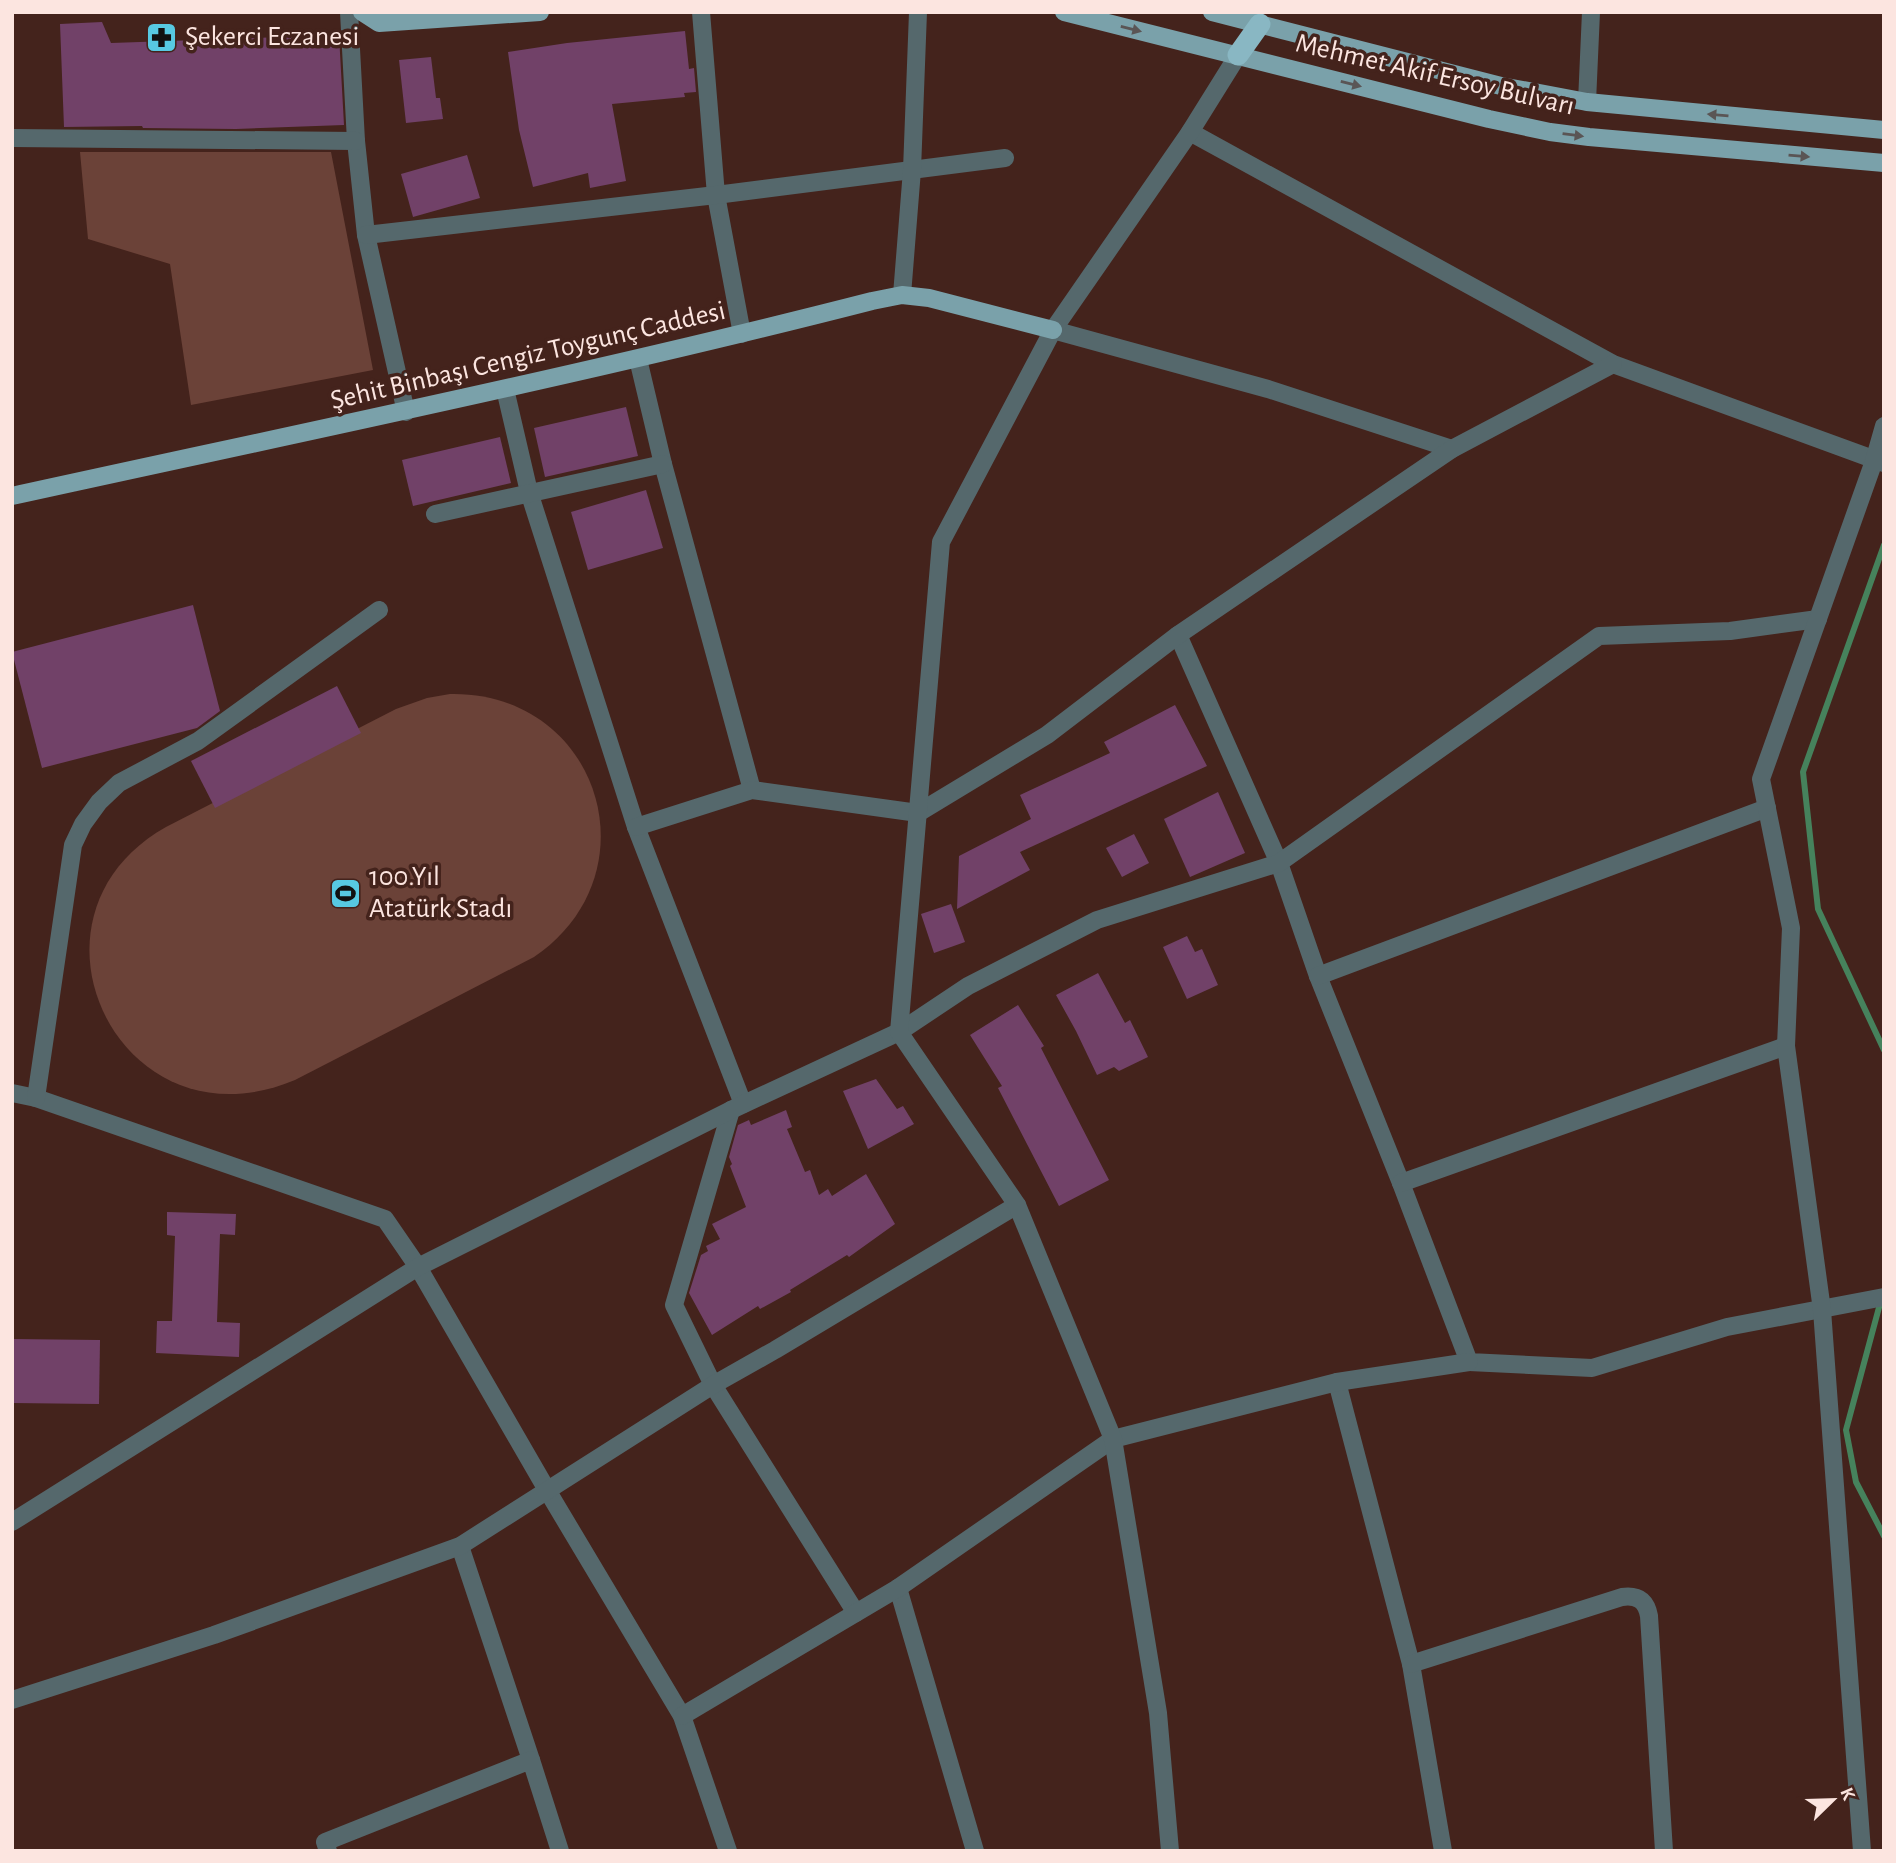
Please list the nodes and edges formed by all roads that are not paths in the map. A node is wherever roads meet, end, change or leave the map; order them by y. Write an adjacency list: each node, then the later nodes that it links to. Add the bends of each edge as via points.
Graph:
1 (349, 12): 15 (street)
2 (362, 12): 3 (main road, via 379,23)
3 (540, 12)
4 (701, 12): 19 (street)
5 (918, 12): 18 (street)
6 (1065, 12): 10 (main road, Mehmet Akif Ersoy Bulvarı, one-way to 10)
7 (1212, 12): 9 (main road, Mehmet Akif Ersoy Bulvarı)
8 (1594, 14): 11 (street)
9 (1262, 18): 10 (highway); 11 (main road, Mehmet Akif Ersoy Bulvarı, via 1501,86)
10 (1238, 55): 13 (street); 17 (main road, Mehmet Akif Ersoy Bulvarı, one-way to 17, via 1550,132)
11 (1587, 102): 12 (main road, Mehmet Akif Ersoy Bulvarı, one-way to 11)
12 (1884, 130)
13 (1190, 132): 22 (street); 25 (street)
14 (12, 138): 15 (street)
15 (356, 141): 20 (street)
16 (1005, 158): 18 (street)
17 (1884, 163)
18 (912, 170): 19 (street); 21 (street)
19 (716, 195): 20 (street); 23 (street)
20 (366, 234): 27 (street)
21 (902, 295): 22 (main road, Şehit Binbaşı Cengiz Toygunç Caddesi); 23 (main road, Şehit Binbaşı Cengiz Toygunç Caddesi)
22 (1053, 330): 29 (street, via 1268,389); 40 (street, via 941,542)
23 (742, 334): 24 (main road, Şehit Binbaşı Cengiz Toygunç Caddesi)
24 (638, 359): 26 (main road, Şehit Binbaşı Cengiz Toygunç Caddesi); 31 (street)
25 (1613, 364): 29 (street); 30 (street)
26 (505, 389): 27 (main road, Şehit Binbaşı Cengiz Toygunç Caddesi); 32 (street)
27 (405, 412): 33 (main road, Şehit Binbaşı Cengiz Toygunç Caddesi)
28 (1884, 426): 30 (street)
29 (1452, 449): 37 (street)
30 (1879, 462): 36 (street)
31 (663, 464): 32 (street); 38 (street)
32 (529, 492): 34 (street); 41 (street)
33 (12, 496)
34 (435, 514)
35 (379, 610): 47 (street, via 198,741 119,783 83,824 73,845)
36 (1818, 620): 39 (street, via 1760,779); 42 (street, via 1730,631 1599,636)
37 (1178, 635): 40 (street, via 1046,735); 42 (street)
38 (752, 790): 40 (street); 41 (street)
39 (1767, 808): 43 (street); 45 (street, via 1791,928)
40 (918, 813): 44 (street)
41 (636, 827): 48 (street)
42 (1279, 863): 43 (street); 44 (street, via 1097,920 968,986)
43 (1318, 976): 49 (street)
44 (899, 1032): 48 (street); 50 (street)
45 (1786, 1046): 49 (street); 53 (street)
46 (12, 1093): 47 (street)
47 (36, 1098): 51 (street, via 385,1219)
48 (737, 1107): 51 (street); 56 (street, via 674,1305)
49 (1401, 1183): 54 (street)
50 (1017, 1205): 56 (street); 57 (street)
51 (418, 1267): 58 (street); 59 (street)
52 (1884, 1297): 53 (street)
53 (1822, 1310): 54 (street, via 1727,1327 1592,1368); 74 (street)
54 (1469, 1362): 55 (street)
55 (1337, 1382): 57 (street); 63 (street)
56 (713, 1385): 58 (street); 62 (street)
57 (1113, 1439): 61 (street); 71 (street, via 1158,1713)
58 (547, 1490): 60 (street); 65 (street)
59 (12, 1522)
60 (460, 1546): 64 (street, via 214,1635); 66 (street)
61 (898, 1588): 62 (street); 70 (street)
62 (856, 1613): 65 (street)
63 (1411, 1664): 72 (street); 73 (street, via 1622,1597 1643,1601 1649,1616)
64 (12, 1700)
65 (682, 1716): 69 (street)
66 (531, 1760): 67 (street, via 325,1842); 68 (street)
67 (328, 1851)
68 (559, 1851)
69 (728, 1851)
70 (975, 1851)
71 (1170, 1851)
72 (1443, 1851)
73 (1664, 1851)
74 (1862, 1851)

